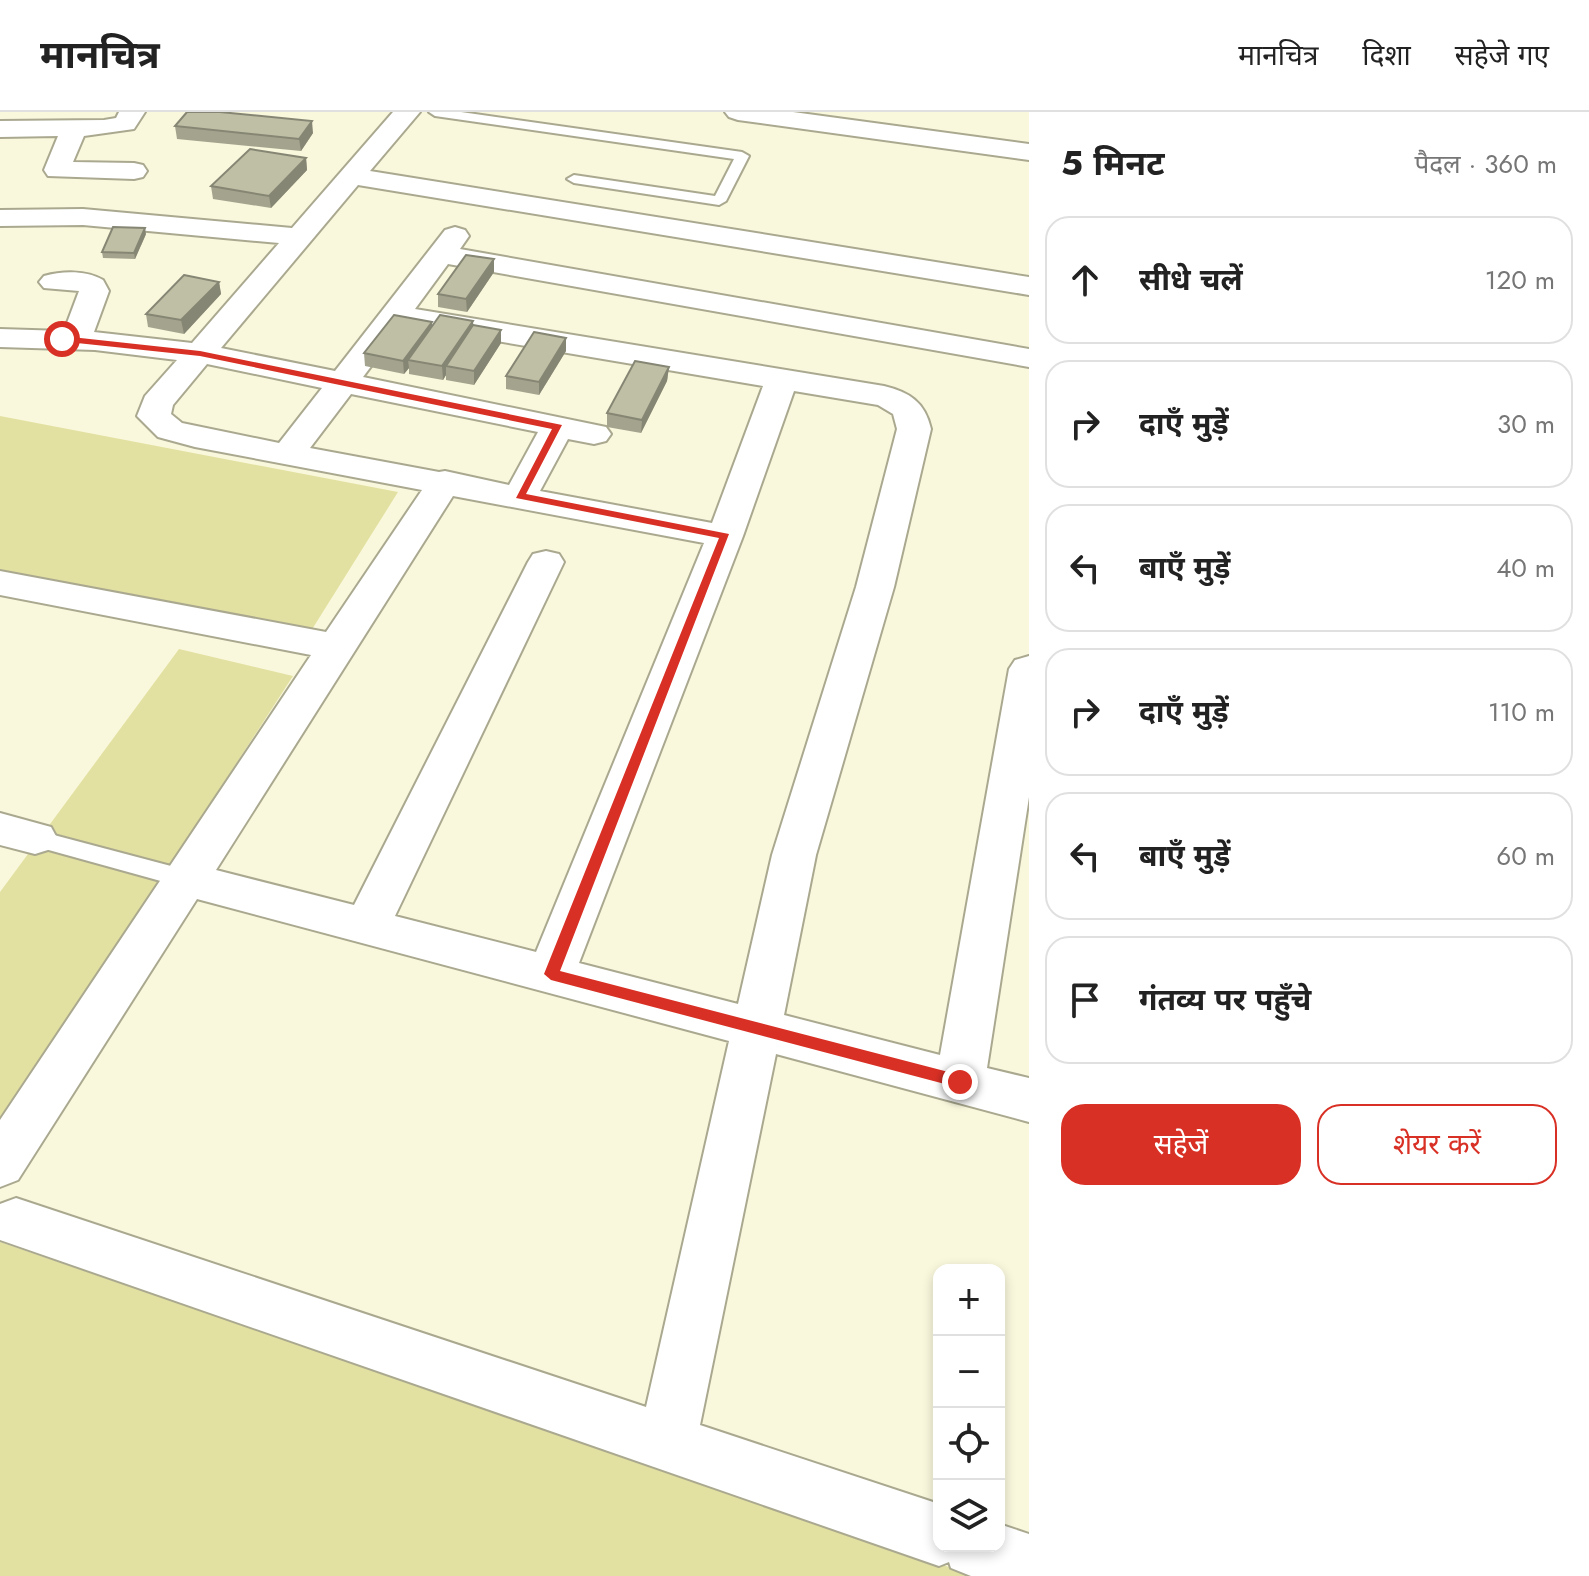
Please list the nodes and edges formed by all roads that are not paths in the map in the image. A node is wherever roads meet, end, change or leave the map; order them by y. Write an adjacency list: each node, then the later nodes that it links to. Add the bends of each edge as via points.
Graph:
1 (132, 112): 5 (street, via 117,127)
2 (407, 112): 9 (street)
3 (435, 112): 10 (lane, via 742,156 719,201)
4 (738, 112): 7 (street)
5 (62, 123): 6 (street); 8 (street, via 57,170)
6 (0, 129)
7 (1029, 152)
8 (134, 171)
9 (350, 176): 12 (street); 14 (street)
10 (574, 179)
11 (0, 218): 12 (street, via 83,217)
12 (301, 237): 18 (street)
13 (54, 282): 17 (street, via 93,286)
14 (1029, 286)
15 (395, 315): 20 (street, via 448,245); 21 (street); 22 (street)
16 (0, 338): 17 (street)
17 (76, 340): 18 (street)
18 (200, 353): 22 (street); 25 (street, via 157,403 154,416 160,423 195,437)
19 (1029, 358): 20 (street)
20 (918, 373): 21 (street, via 884,396); 37 (street, via 914,429 875,587 794,855)
21 (782, 379): 28 (street)
22 (341, 383): 23 (street); 25 (street)
23 (558, 427): 24 (street); 27 (street)
24 (594, 434)
25 (288, 454): 26 (street)
26 (445, 481): 27 (street); 31 (street)
27 (520, 496): 28 (street)
28 (725, 536): 36 (street)
29 (546, 562): 35 (street)
30 (0, 583): 31 (street)
31 (337, 647): 34 (street)
32 (1029, 669): 38 (street)
33 (18, 834): 34 (lane)
34 (186, 879): 35 (street); 40 (street)
35 (367, 926): 36 (street)
36 (551, 974): 37 (street)
37 (756, 1027): 38 (street); 42 (street)
38 (960, 1082): 39 (street)
39 (1029, 1100)
40 (0, 1164)
41 (16, 1222): 42 (street)
42 (667, 1443): 43 (street)
43 (933, 1533)
44 (991, 1552): 45 (street)
45 (1029, 1565)

